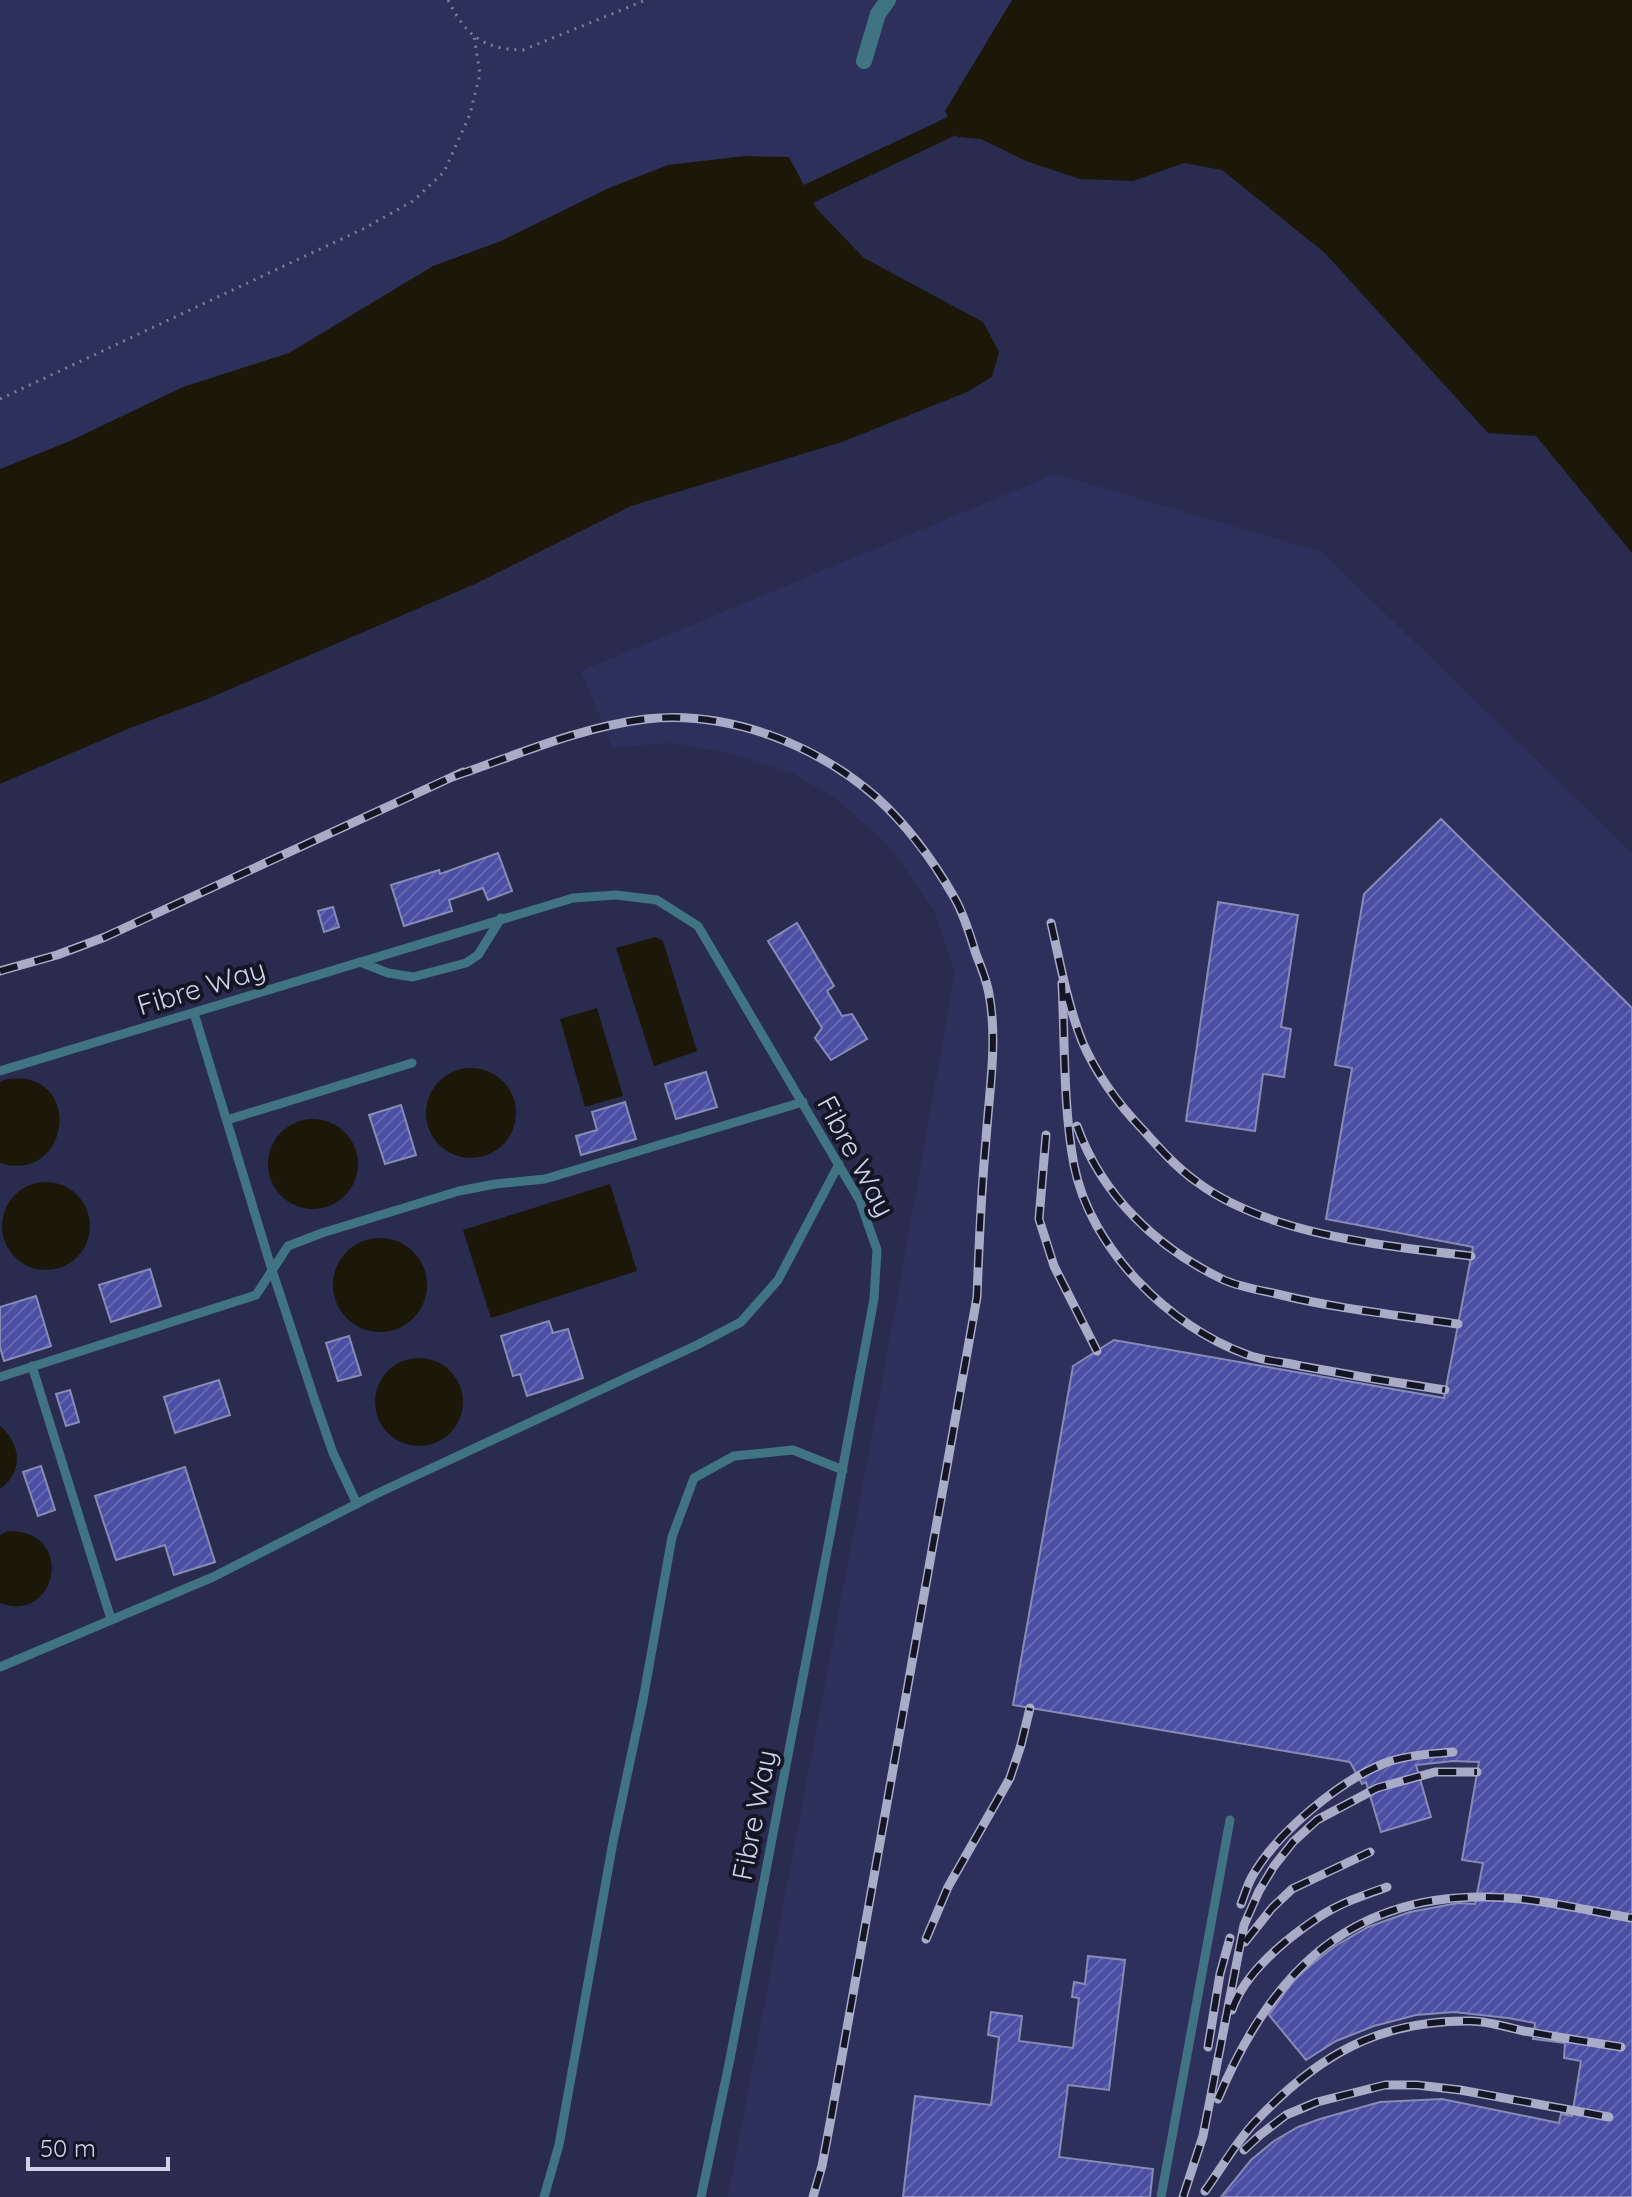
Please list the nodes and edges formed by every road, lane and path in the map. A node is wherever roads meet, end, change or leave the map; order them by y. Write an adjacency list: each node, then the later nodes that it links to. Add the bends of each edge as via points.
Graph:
1 (448, 0): 4 (path, via 456,18)
2 (646, 0): 4 (path, via 523,50 482,44)
3 (888, 0): 5 (street, via 878,14)
4 (474, 36): 6 (path, via 480,74 470,114 444,172 413,201)
5 (864, 61)
6 (0, 399)
7 (501, 918): 8 (lane, Fibre Way); 8 (lane, via 478,955 466,963 413,977); 12 (lane, Fibre Way, via 573,898 616,895 657,900 698,926)
8 (359, 962): 9 (lane, Fibre Way)
9 (194, 1013): 11 (lane, Fibre Way); 13 (lane)
10 (412, 1063): 13 (lane)
11 (0, 1071)
12 (803, 1102): 14 (lane, Fibre Way); 15 (lane, via 545,1179 459,1191 322,1233 288,1246)
13 (227, 1120): 15 (lane)
14 (839, 1164): 18 (lane, Fibre Way, via 860,1201 877,1250 874,1299); 19 (lane, via 778,1280 741,1322)
15 (272, 1270): 16 (lane, via 256,1295); 19 (lane, via 333,1453)
16 (32, 1366): 17 (lane); 20 (lane)
17 (0, 1377)
18 (843, 1470): 23 (lane, via 793,1450 734,1456 694,1478 672,1537 559,2145); 24 (lane, Fibre Way)
19 (357, 1504): 20 (lane, via 213,1577)
20 (111, 1619): 21 (lane)
21 (0, 1667)
22 (1230, 1820): 25 (lane)
23 (544, 2197)
24 (701, 2197)
25 (1161, 2197)

